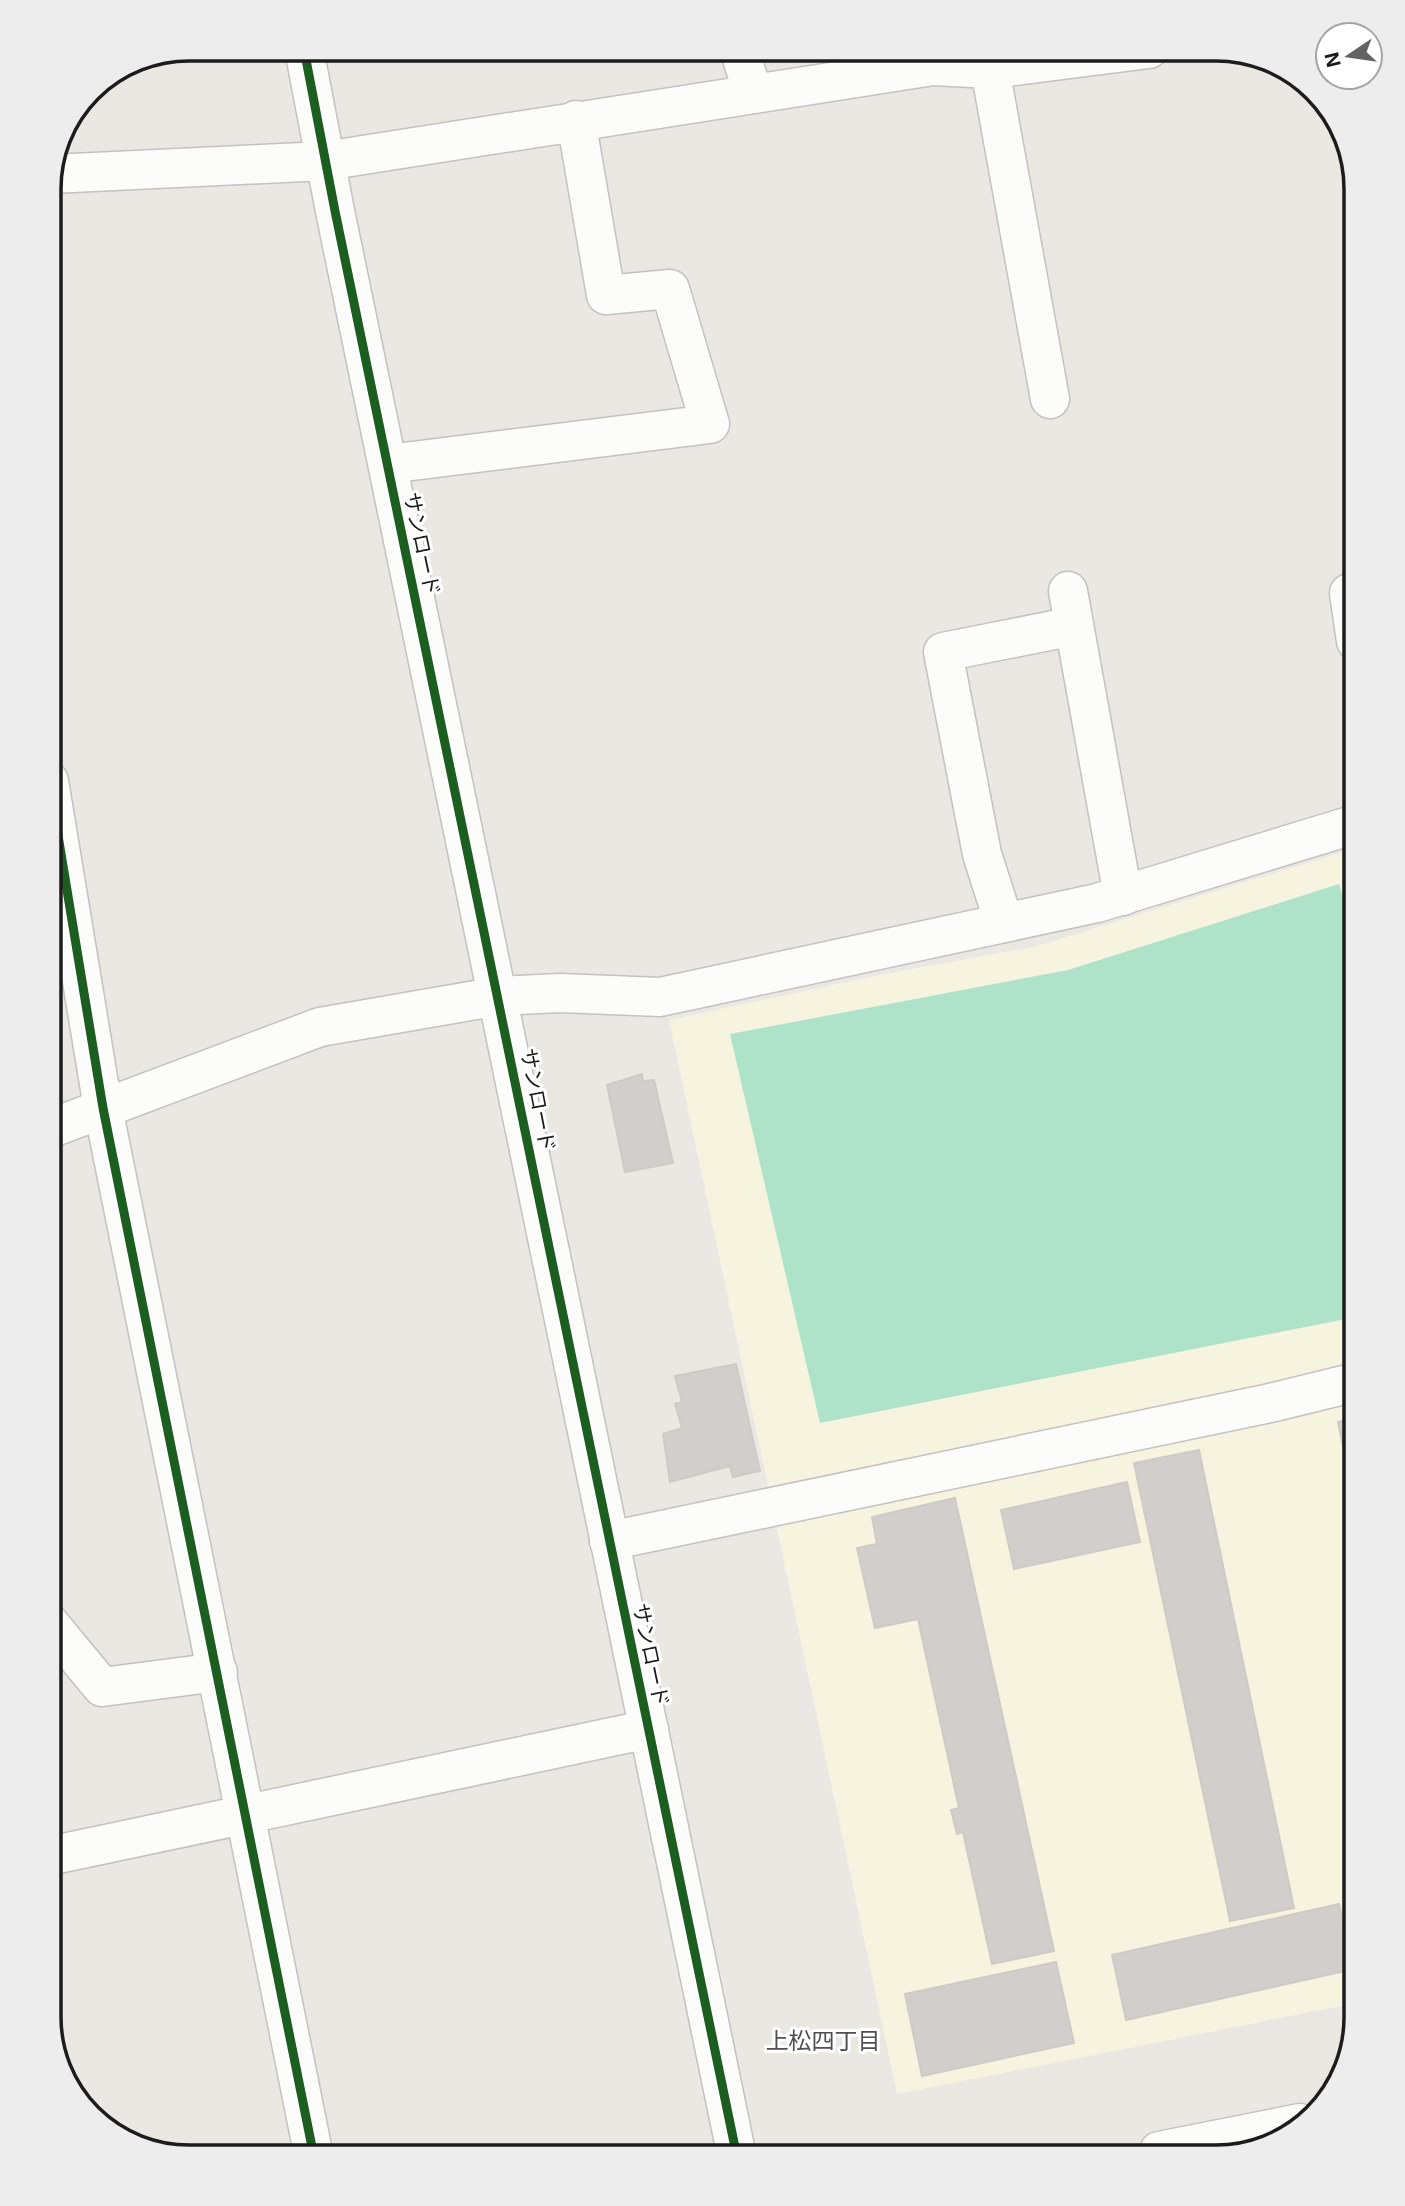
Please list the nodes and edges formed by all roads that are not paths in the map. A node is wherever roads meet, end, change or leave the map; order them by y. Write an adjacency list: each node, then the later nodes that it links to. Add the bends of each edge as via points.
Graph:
1 (306, 61): 7 (street, サンロード)
2 (743, 62): 5 (street)
3 (964, 62): 5 (street)
4 (985, 62): 9 (street)
5 (753, 93): 6 (street)
6 (576, 120): 7 (street); 10 (street, via 606,295 670,289 710,424)
7 (325, 161): 8 (street); 10 (street, サンロード)
8 (63, 173)
9 (1050, 399)
10 (388, 464): 15 (street, サンロード)
11 (1344, 828): 13 (street)
12 (62, 866): 16 (street)
13 (1123, 896): 14 (street); 14 (street, via 1071,608 943,652 982,854)
14 (1004, 923): 15 (street, via 660,998 560,993)
15 (499, 996): 16 (street, via 320,1027); 19 (street, サンロード)
16 (103, 1108): 17 (street); 21 (street)
17 (61, 1124)
18 (1344, 1385): 19 (street)
19 (608, 1541): 22 (street, サンロード)
20 (61, 1638): 21 (street, via 102,1687)
21 (218, 1672): 23 (street)
22 (649, 1730): 23 (street); 27 (street, サンロード)
23 (246, 1813): 24 (street); 26 (street)
24 (61, 1853)
25 (1281, 2127): 28 (street)
26 (311, 2144)
27 (734, 2145)
28 (1189, 2145)

